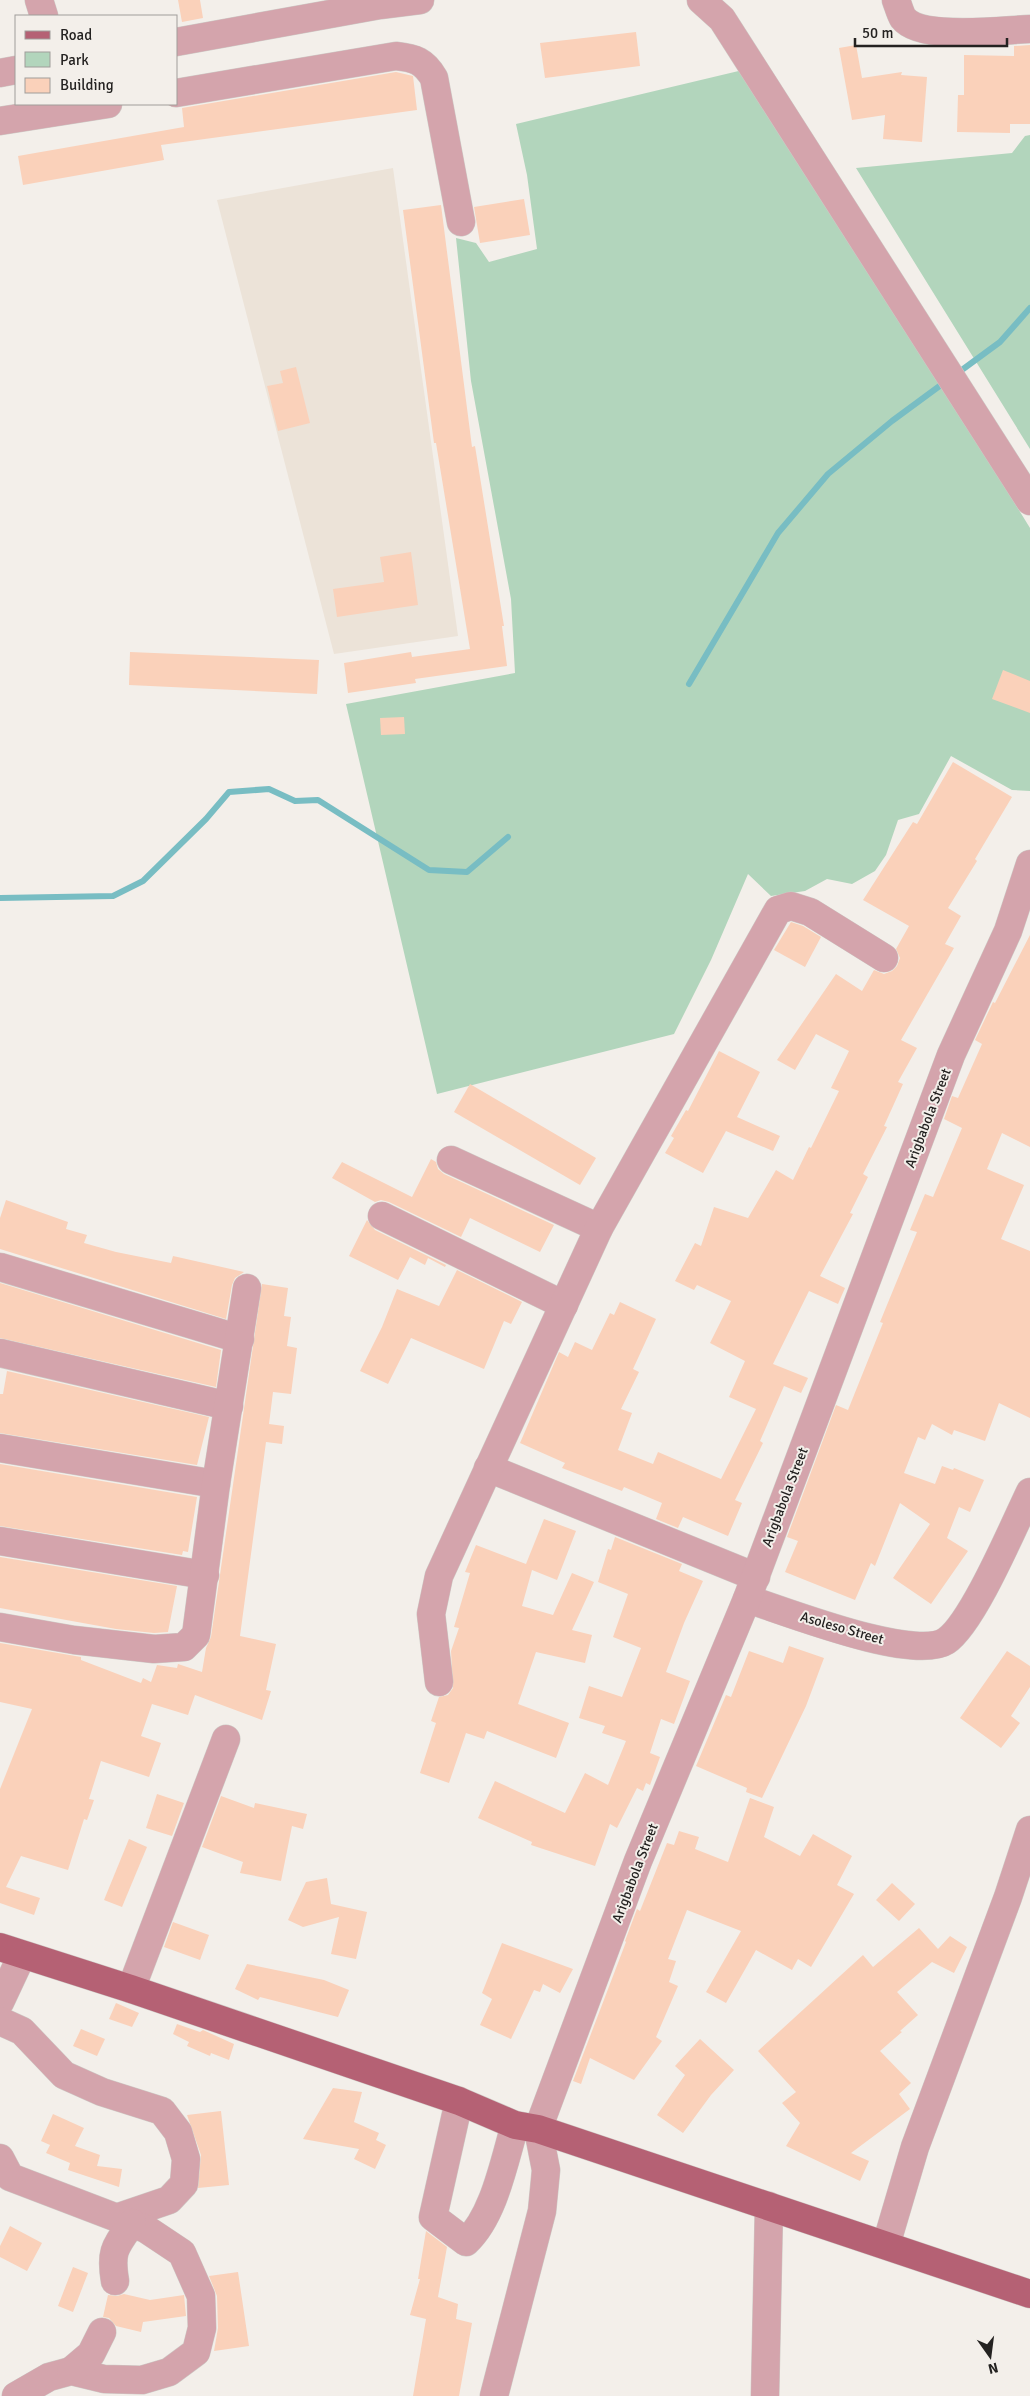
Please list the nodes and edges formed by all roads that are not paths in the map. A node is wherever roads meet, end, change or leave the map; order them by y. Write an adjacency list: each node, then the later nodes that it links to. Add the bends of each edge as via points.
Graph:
1 (39, 0): 6 (street)
2 (420, 0): 5 (street)
3 (701, 0): 15 (street, via 722,19)
4 (896, 0): 7 (street, via 903,18 921,30)
5 (380, 2): 8 (street)
6 (44, 15)
7 (1030, 29)
8 (178, 42)
9 (15, 70): 10 (street)
10 (0, 73)
11 (178, 93): 14 (street, via 396,56 415,58 427,67 434,78)
12 (102, 105): 13 (street)
13 (0, 121)
14 (461, 222)
15 (1030, 501)
16 (1030, 864): 33 (street, Arigbabola Street, via 1008,931 951,1055)
17 (884, 958): 20 (street, via 810,912 791,906 778,910)
18 (452, 1160): 20 (street)
19 (382, 1216): 23 (street)
20 (599, 1228): 23 (street)
21 (0, 1267): 24 (street)
22 (247, 1288): 24 (street)
23 (564, 1305): 28 (street)
24 (240, 1338): 26 (street)
25 (0, 1353): 26 (street)
26 (229, 1406): 29 (street)
27 (0, 1448): 29 (street)
28 (488, 1468): 33 (street, Asoleso Street); 35 (street, via 439,1576 431,1614)
29 (216, 1484): 32 (street)
30 (1030, 1492): 33 (street, Asoleso Street, via 966,1620 945,1642 920,1647 877,1640)
31 (0, 1541): 32 (street)
32 (205, 1575): 34 (street, via 196,1635 184,1647 145,1648)
33 (751, 1588): 43 (street, Arigbabola Street)
34 (0, 1627)
35 (439, 1682)
36 (226, 1739): 39 (street)
37 (1030, 1830): 47 (street, via 915,2147)
38 (11, 1951): 39 (main road); 40 (street)
39 (131, 1989): 42 (main road)
40 (0, 2002)
41 (0, 2021): 46 (street, via 22,2031 64,2075 102,2092 162,2111 178,2132 186,2160 184,2184 169,2200)
42 (459, 2101): 43 (main road); 43 (street, Arigbabola Street, via 433,2217 466,2242 478,2231)
43 (526, 2127): 45 (main road); 53 (street, via 546,2170 542,2211)
44 (0, 2158): 46 (street, via 10,2177)
45 (769, 2206): 47 (main road); 54 (street)
46 (125, 2220): 48 (street, via 112,2260); 51 (street, via 146,2229 182,2253 201,2296 202,2328 196,2352 169,2372 142,2380 104,2379)
47 (886, 2245): 49 (main road)
48 (115, 2281)
49 (1030, 2294)
50 (102, 2332): 51 (street, via 91,2354)
51 (70, 2371): 52 (street, via 49,2377)
52 (16, 2396)
53 (494, 2396)
54 (765, 2396)

